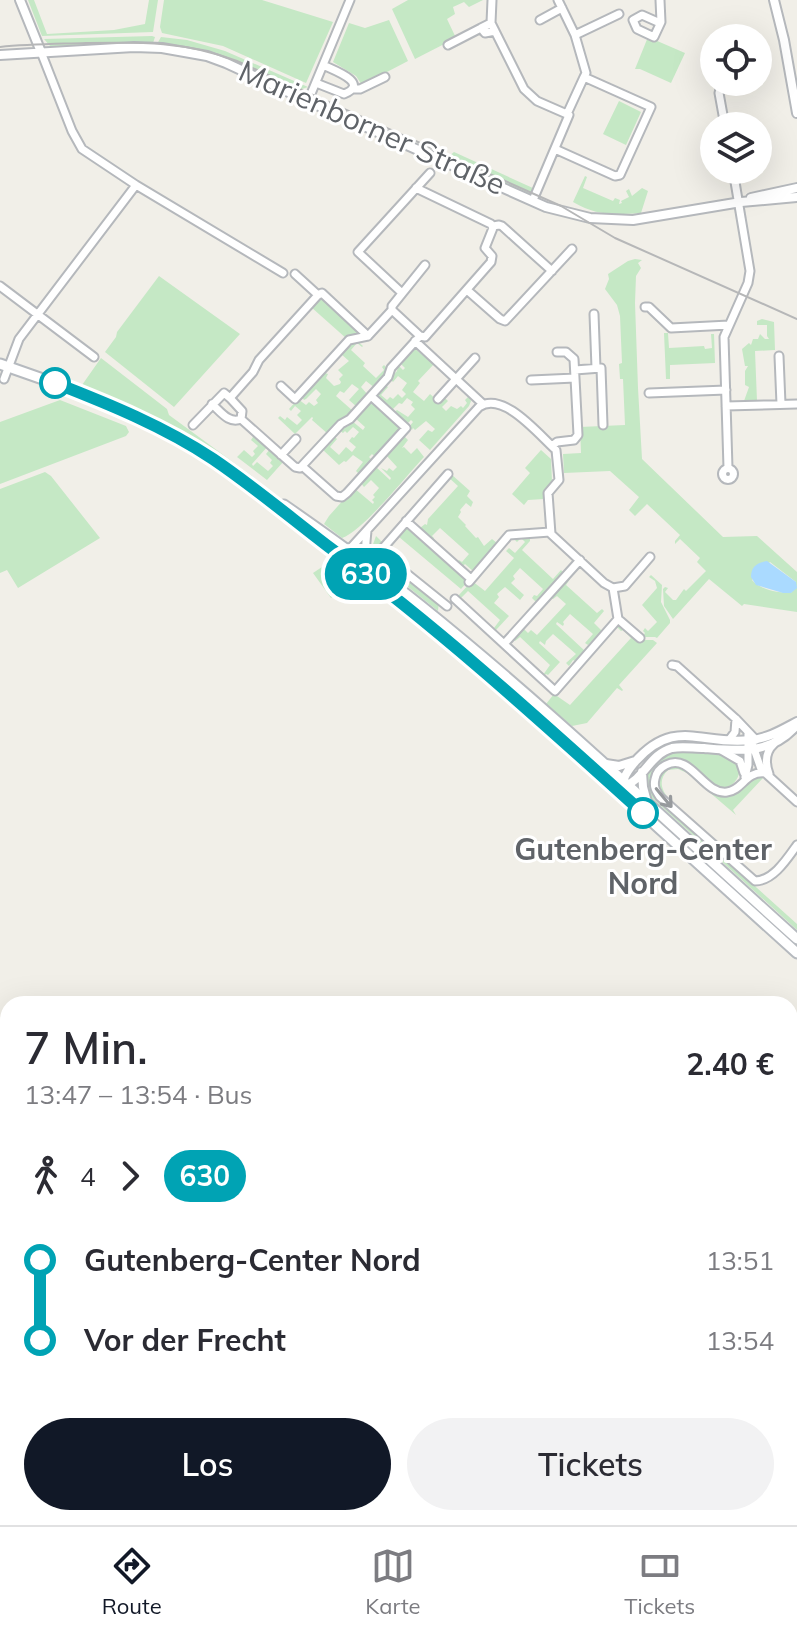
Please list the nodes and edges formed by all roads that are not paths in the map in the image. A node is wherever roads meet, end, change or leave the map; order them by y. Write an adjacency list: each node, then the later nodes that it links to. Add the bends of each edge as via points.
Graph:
1 (20, 0): 16 (street)
2 (350, 0): 18 (street)
3 (492, 0): 10 (street)
4 (558, 0): 7 (street)
5 (660, 0): 11 (street)
6 (774, 0): 24 (street)
7 (562, 8): 9 (street); 14 (street)
8 (619, 14): 14 (street)
9 (540, 20)
10 (491, 23): 12 (street); 13 (street)
11 (660, 23)
12 (481, 28): 13 (street, via 485,33); 15 (street)
13 (495, 31): 25 (street, via 530,96)
14 (575, 35): 20 (street)
15 (448, 45)
16 (41, 52): 17 (street, Marienborner Straße); 23 (street, Marienborner Straße, via 134,47 188,52 226,63); 29 (street, via 82,149)
17 (0, 55)
18 (323, 65): 21 (street); 22 (street, via 349,78)
19 (385, 77): 22 (street)
20 (584, 77): 25 (street); 26 (street, via 651,107 620,175)
21 (316, 83): 22 (street, via 344,94); 23 (street)
22 (352, 89)
23 (308, 101): 33 (street, Marienborner Straße)
24 (797, 113)
25 (567, 114): 26 (street)
26 (555, 149): 33 (street)
27 (430, 173): 30 (street)
28 (736, 184): 34 (street)
29 (136, 185): 39 (street); 47 (street)
30 (416, 188): 35 (street); 43 (street, via 358,252)
31 (797, 188): 34 (street, Marienborner Straße)
32 (797, 197): 34 (street, Marienborner Straße)
33 (533, 200): 34 (street, Marienborner Straße, via 571,214 614,221)
34 (740, 202): 49 (street, via 750,271)
35 (493, 226): 38 (street, via 502,226); 42 (street, via 485,247 491,262)
36 (572, 249): 38 (street)
37 (425, 265): 43 (street)
38 (552, 271): 42 (street, via 505,321)
39 (283, 273)
40 (295, 274): 44 (street)
41 (0, 286): 47 (street)
42 (467, 290): 51 (street)
43 (402, 293): 46 (street)
44 (318, 295): 50 (street, via 322,293); 66 (street)
45 (645, 307): 49 (street, via 671,328)
46 (392, 310): 50 (street); 51 (street)
47 (37, 314): 54 (street); 56 (street)
48 (594, 314): 57 (street)
49 (729, 325): 63 (street, via 723,340)
50 (368, 336): 62 (street, via 349,340 295,399)
51 (418, 339): 59 (street); 65 (street)
52 (557, 352): 58 (street, via 574,359)
53 (779, 356): 70 (street)
54 (94, 357)
55 (475, 358): 59 (street)
56 (4, 365): 60 (street); 85 (main road, via 146,422 212,459)
57 (596, 368): 58 (street); 75 (street, via 601,368)
58 (575, 374): 61 (street); 77 (street, via 577,437)
59 (456, 378): 67 (street); 68 (street)
60 (4, 379)
61 (531, 380)
62 (281, 386)
63 (726, 390): 64 (street); 72 (street)
64 (649, 393)
65 (371, 396): 79 (street); 79 (street, via 406,428 347,493 336,496)
66 (230, 398): 69 (street, via 224,393); 73 (street, via 241,409)
67 (438, 399)
68 (484, 403): 77 (street, via 507,407); 83 (street)
69 (212, 404): 73 (street, via 231,421); 74 (street)
70 (781, 404): 71 (street); 72 (street)
71 (797, 404)
72 (726, 406): 80 (street)
73 (241, 419): 78 (street)
74 (193, 425)
75 (603, 425)
76 (296, 439): 78 (street)
77 (552, 446): 84 (street, via 559,480 548,493)
78 (281, 455): 79 (street, via 295,467)
79 (302, 466)
80 (728, 468)
81 (448, 474): 82 (street)
82 (406, 521): 84 (street, via 470,580 509,535); 91 (street, via 383,548)
83 (367, 531): 85 (street); 88 (street, via 367,559)
84 (550, 532): 87 (street)
85 (346, 553): 88 (main road); 108 (main road)
86 (650, 557): 89 (street, via 625,586)
87 (580, 560): 89 (street); 94 (street)
88 (394, 585): 103 (main road)
89 (613, 588): 92 (street)
90 (455, 599): 94 (street)
91 (447, 606)
92 (618, 619): 93 (street); 94 (street, via 555,691)
93 (640, 638)
94 (504, 644)
95 (672, 665): 96 (street)
96 (736, 719): 98 (street); 99 (street)
97 (797, 724): 99 (street); 100 (street)
98 (729, 740): 99 (street); 102 (street, via 665,738)
99 (751, 742): 100 (street); 101 (street); 105 (street); 106 (street)
100 (771, 745): 107 (street, via 766,757)
101 (720, 749): 104 (street, via 668,749); 106 (street, via 740,761)
102 (636, 761): 103 (street); 108 (street)
103 (604, 763): 108 (main road)
104 (642, 771): 108 (street); 110 (street)
105 (765, 773): 106 (street); 107 (street)
106 (744, 779): 111 (street, one-way to 111, via 735,789 720,791 683,764 672,763 658,771 655,787 755,881 769,877)
107 (772, 779): 109 (street)
108 (622, 787): 110 (main road); 113 (main road)
109 (797, 802)
110 (647, 803): 112 (main road)
111 (797, 845)
112 (797, 939)
113 (797, 953)

